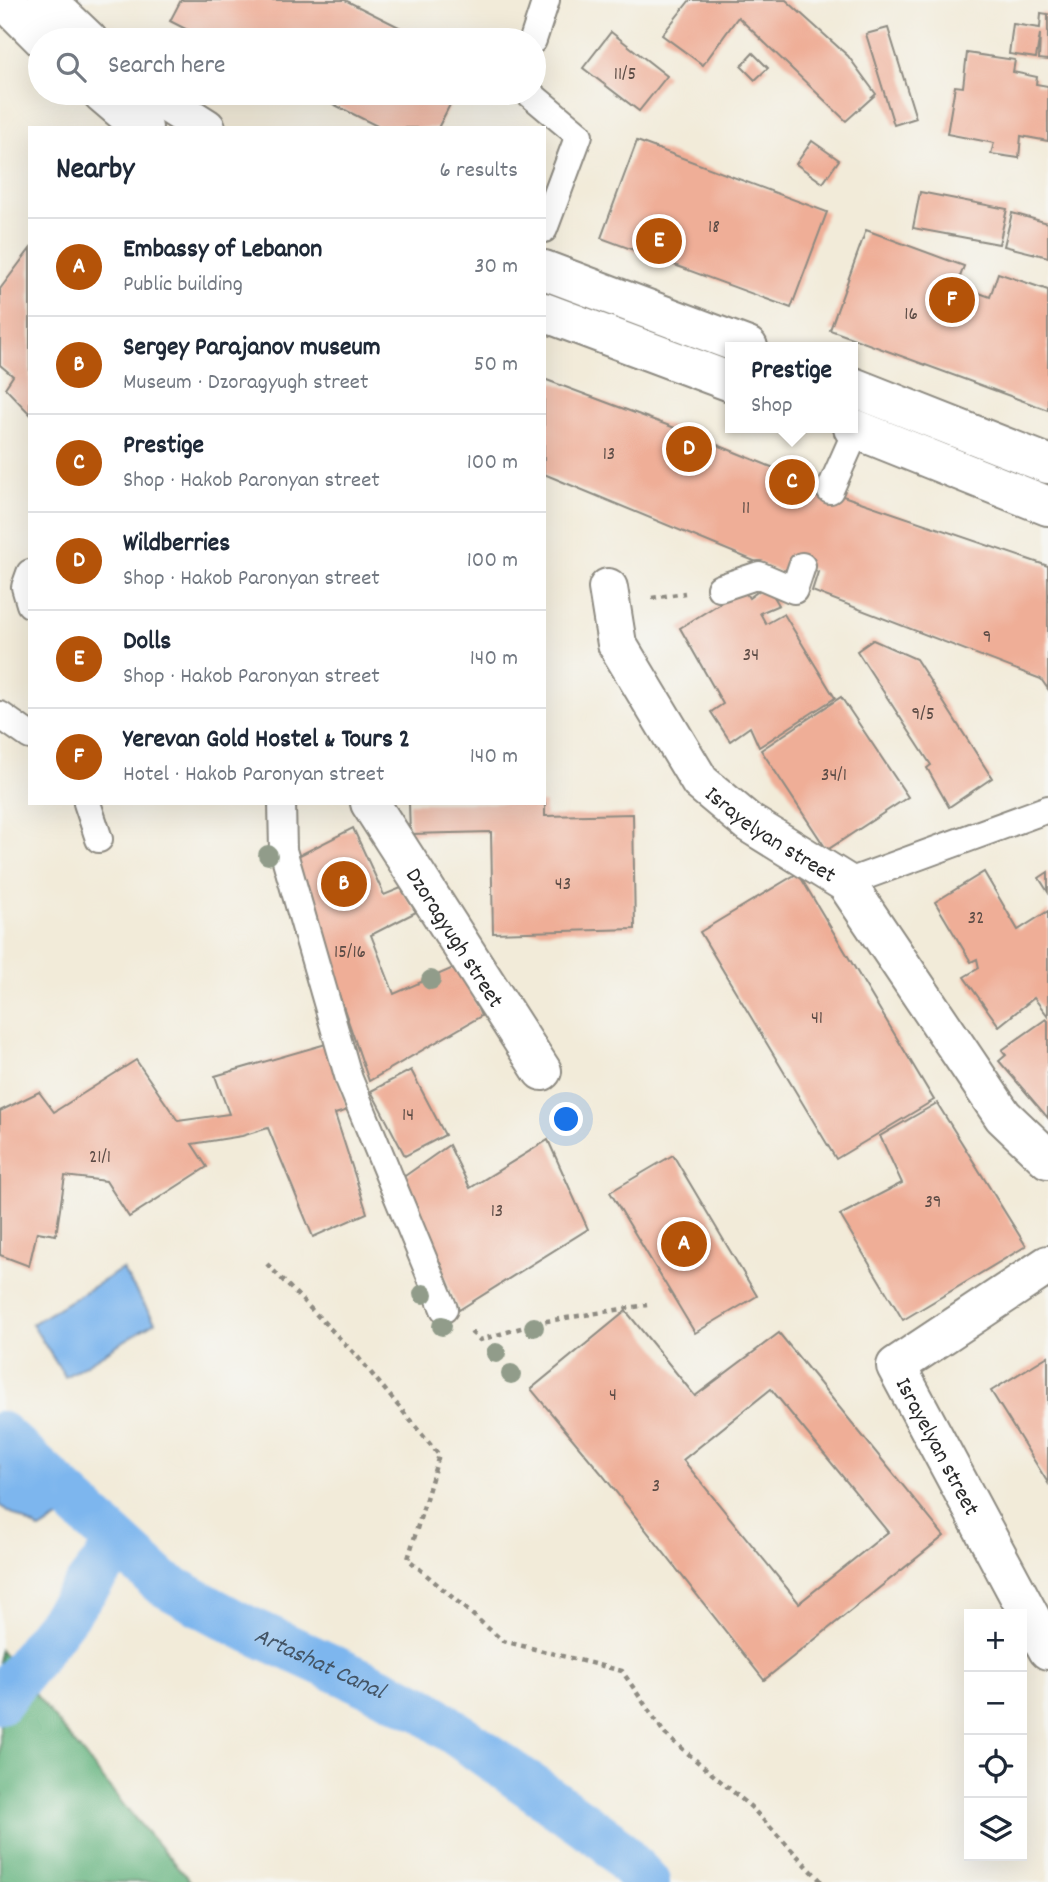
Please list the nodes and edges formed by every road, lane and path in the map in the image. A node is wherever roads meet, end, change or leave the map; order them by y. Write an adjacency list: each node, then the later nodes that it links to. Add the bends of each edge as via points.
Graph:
1 (4, 0): 4 (street)
2 (46, 0): 5 (street)
3 (546, 0): 6 (lane)
4 (32, 28)
5 (75, 28)
6 (537, 28)
7 (116, 105): 10 (street)
8 (170, 105): 11 (street)
9 (543, 105): 12 (lane, via 579,135)
10 (141, 126)
11 (203, 126)
12 (546, 224)
13 (546, 271): 15 (street)
14 (546, 313): 16 (street)
15 (735, 342)
16 (725, 380)
17 (858, 389): 20 (street)
18 (858, 429): 22 (street)
19 (853, 433): 21 (lane)
20 (1048, 464)
21 (830, 490)
22 (1048, 506)
23 (802, 566): 25 (lane, via 794,590 759,575)
24 (28, 579): 27 (lane)
25 (720, 588): 26 (path)
26 (609, 596): 35 (street, Israyelyan street, via 617,644 700,782 749,823)
27 (28, 597)
28 (0, 715): 29 (lane)
29 (28, 735)
30 (89, 805): 34 (lane)
31 (282, 805): 41 (lane, via 283,850 347,1090)
32 (371, 805): 36 (street, Dzoragyugh street)
33 (1048, 809): 35 (lane)
34 (99, 839)
35 (846, 883): 37 (street, Israyelyan street, via 1003,1116)
36 (542, 1071)
37 (1048, 1159)
38 (267, 1264): 43 (path, via 357,1356 439,1455 408,1559 503,1641 622,1671 665,1734 751,1807)
39 (1048, 1265): 42 (street, Israyelyan street, via 896,1366)
40 (647, 1305): 41 (path, via 541,1322 480,1340)
41 (444, 1309)
42 (1048, 1650)
43 (822, 1882)

